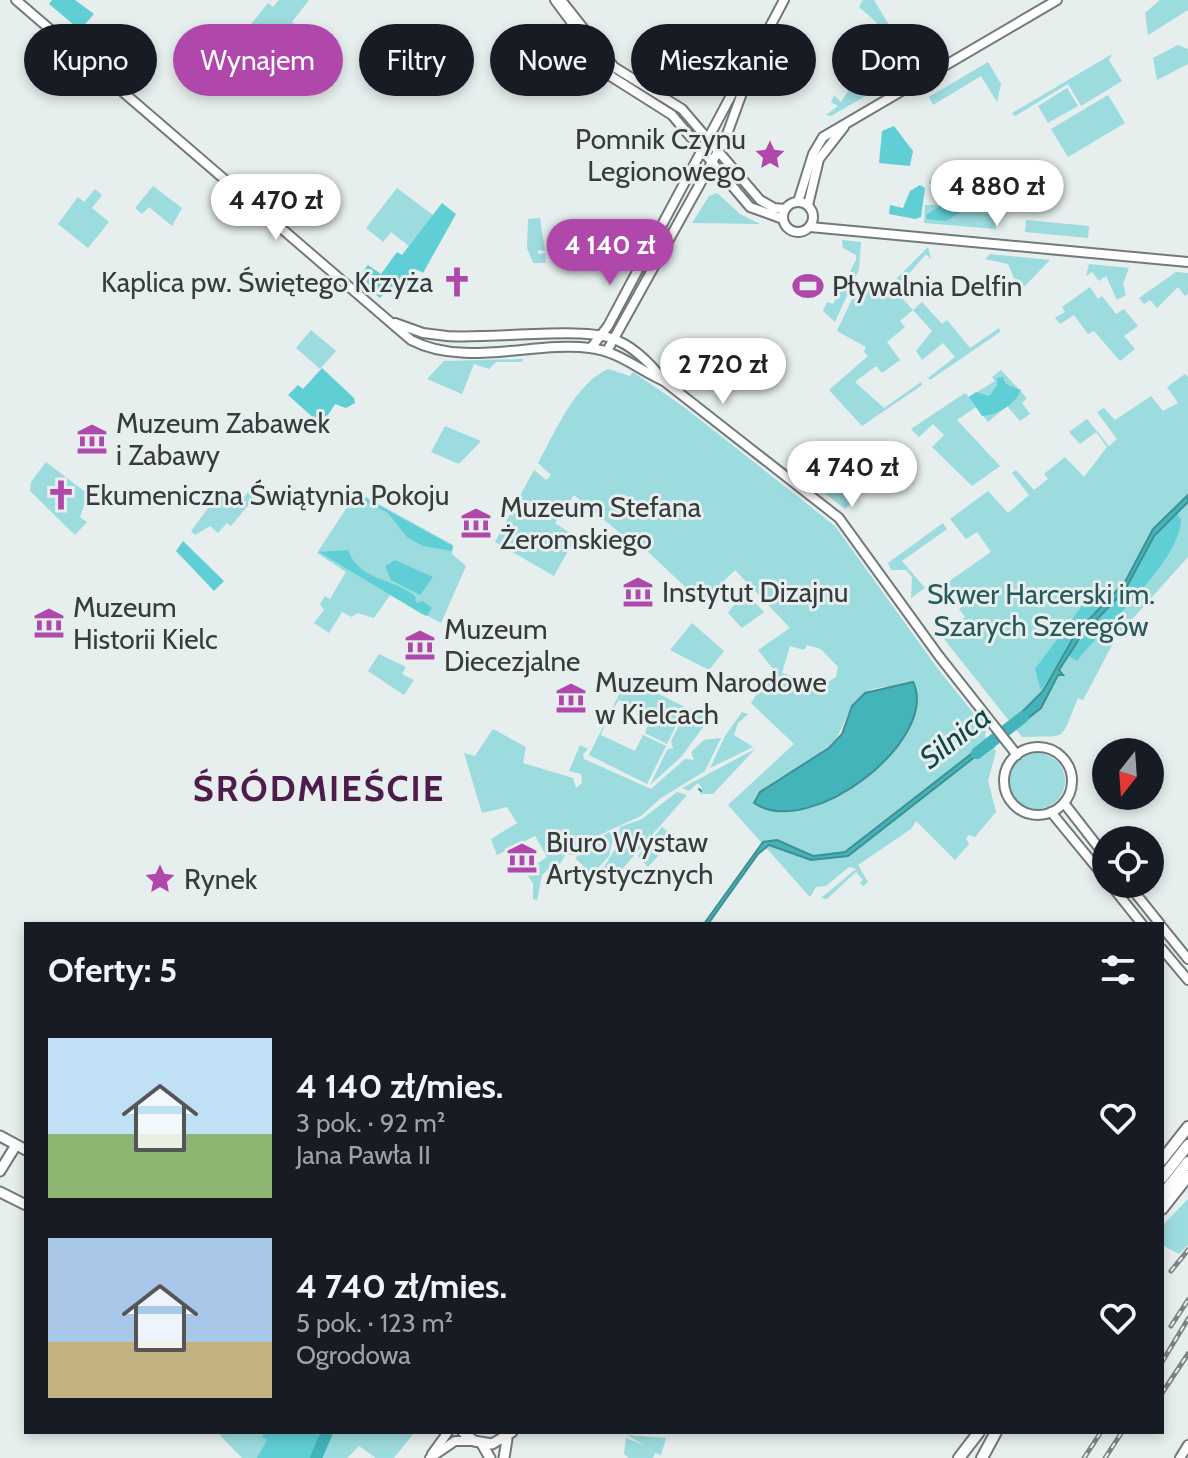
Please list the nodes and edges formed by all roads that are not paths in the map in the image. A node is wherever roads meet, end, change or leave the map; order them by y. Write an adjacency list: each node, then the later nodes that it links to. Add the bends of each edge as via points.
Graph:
1 (16, 0): 24 (street)
2 (558, 0): 5 (street)
3 (784, 0): 6 (street)
4 (1057, 0): 11 (street)
5 (575, 24)
6 (772, 24)
7 (615, 68): 12 (street, via 682,109)
8 (615, 79): 13 (street, via 672,115)
9 (731, 96): 12 (street)
10 (743, 96): 14 (street)
11 (845, 126): 16 (street, via 818,144); 17 (street, via 819,159)
12 (707, 140): 13 (street); 14 (street)
13 (701, 152): 15 (street); 25 (street)
14 (717, 154): 15 (street); 18 (street, via 766,205)
15 (711, 165): 20 (street, via 750,207); 25 (street)
16 (798, 202): 17 (street); 18 (street)
17 (808, 205): 19 (street)
18 (785, 209): 20 (street)
19 (814, 217): 21 (street); 22 (street)
20 (783, 219): 21 (street, via 793,232)
21 (810, 227): 22 (street)
22 (846, 229): 23 (street)
23 (1188, 262)
24 (395, 323): 25 (street, via 447,336); 26 (street, via 411,340 442,349)
25 (608, 338): 26 (street); 26 (street); 27 (street, via 654,368)
26 (599, 349): 27 (street)
27 (664, 381): 28 (street, via 837,516)
28 (1017, 755): 29 (street, via 1039,747 1061,756 1072,780); 30 (street, via 1004,776 1009,799 1026,813)
29 (1064, 803): 30 (street); 31 (street)
30 (1051, 812): 32 (street)
31 (1092, 839)
32 (1092, 862)
33 (1121, 898): 35 (street)
34 (1139, 898): 36 (street)
35 (1140, 922)
36 (1159, 922)
37 (1164, 929): 39 (street)
38 (1164, 951): 40 (street)
39 (1188, 959)
40 (1188, 980)
41 (1188, 1127): 46 (main road)
42 (0, 1136): 43 (main road)
43 (16, 1145): 45 (main road); 48 (main road)
44 (1188, 1145): 49 (main road)
45 (24, 1149)
46 (1164, 1157)
47 (1188, 1162): 52 (main road)
48 (0, 1171)
49 (1164, 1175)
50 (1188, 1176): 54 (main road)
51 (0, 1192): 53 (main road)
52 (1164, 1192)
53 (24, 1204)
54 (1164, 1206)
55 (447, 1434): 62 (street)
56 (466, 1434): 60 (main road)
57 (510, 1434): 60 (main road, via 498,1443); 64 (main road)
58 (977, 1434): 65 (main road)
59 (995, 1434): 66 (main road)
60 (477, 1442): 62 (street, via 455,1441); 63 (main road)
61 (1188, 1445): 67 (street)
62 (430, 1458)
63 (490, 1458)
64 (504, 1458)
65 (959, 1458)
66 (982, 1458)
67 (1180, 1458)

